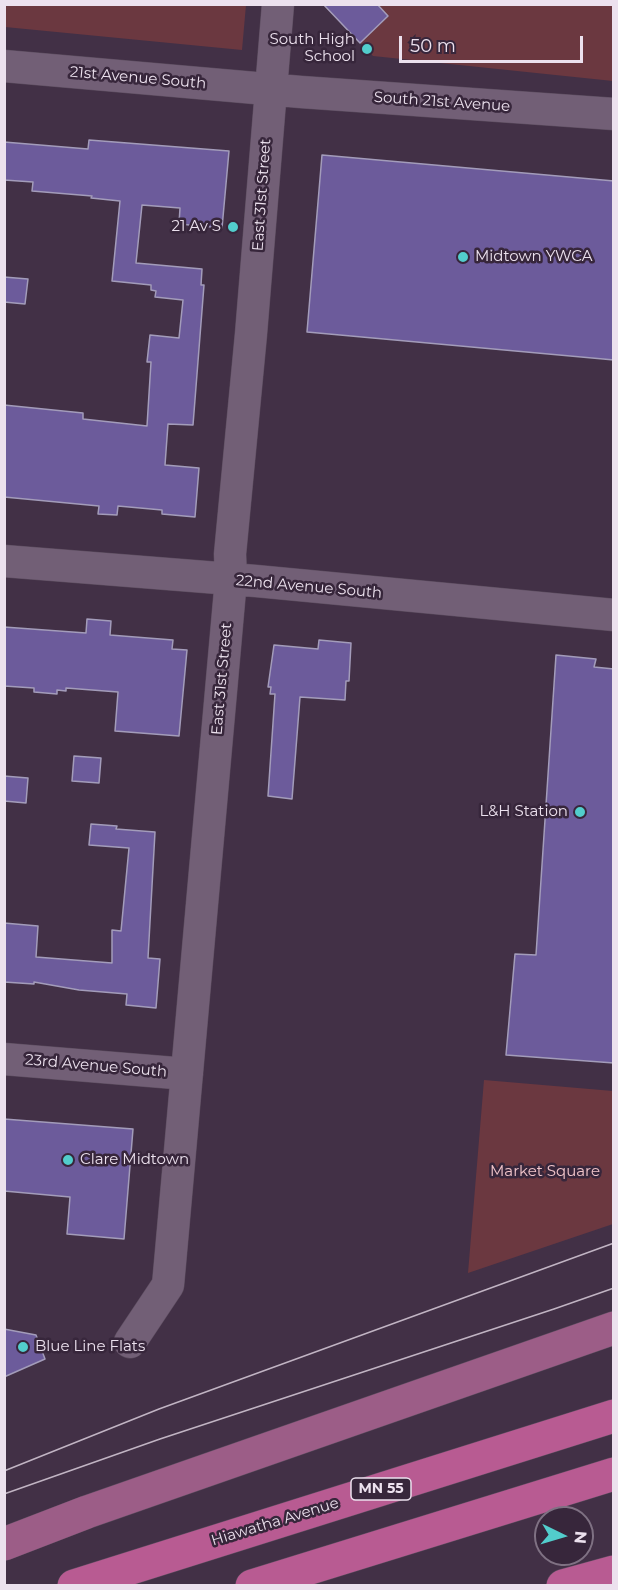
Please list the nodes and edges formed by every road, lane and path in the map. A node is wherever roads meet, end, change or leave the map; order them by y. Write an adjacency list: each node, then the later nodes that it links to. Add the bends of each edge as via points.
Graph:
1 (278, 4): 3 (street, East 31st Street)
2 (4, 66): 3 (street, 21st Avenue South)
3 (271, 90): 4 (street, South 21st Avenue); 6 (street, East 31st Street, via 230,554)
4 (614, 114)
5 (4, 561): 6 (street, 22nd Avenue South)
6 (231, 579): 7 (street, 22nd Avenue South); 9 (street, East 31st Street)
7 (614, 615)
8 (4, 1059): 9 (street, 23rd Avenue South)
9 (187, 1074): 11 (street, East 31st Street, via 168,1284)
10 (614, 1328): 14 (main road)
11 (130, 1342)
12 (614, 1416): 16 (highway, Hiawatha Avenue / MN 55)
13 (614, 1474): 17 (highway)
14 (4, 1544)
15 (614, 1572): 18 (highway)
16 (74, 1586)
17 (252, 1586)
18 (563, 1586)

